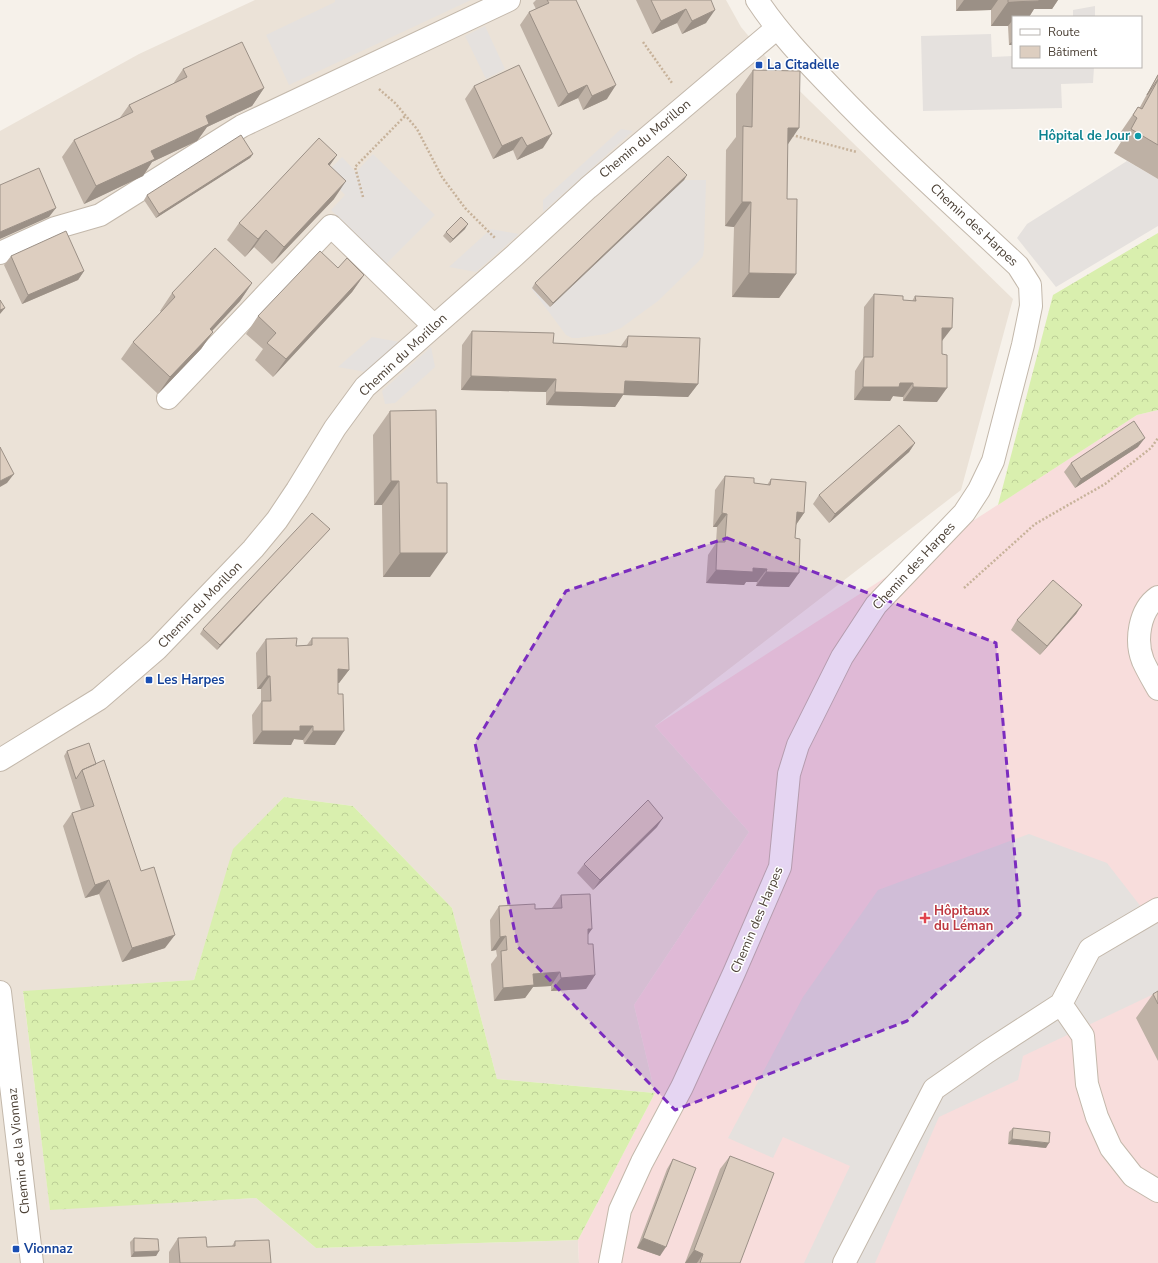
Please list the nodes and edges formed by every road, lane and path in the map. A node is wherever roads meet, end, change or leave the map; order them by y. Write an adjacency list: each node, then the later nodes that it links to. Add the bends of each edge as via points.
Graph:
1 (509, 0): 5 (street)
2 (757, 0): 3 (street)
3 (777, 28): 6 (street, Chemin du Morillon); 27 (street, Chemin des Harpes, via 876,134 1018,266 1030,285 1031,306 993,460 979,490 964,513 876,605 842,657 798,745 789,774 780,867 682,1087 620,1210)
4 (644, 42): 6 (path)
5 (353, 74): 7 (path, via 382,91); 11 (street, via 234,130 100,215 55,228)
6 (687, 103): 12 (street, Chemin du Morillon)
7 (406, 115): 10 (path, via 355,167); 12 (path, via 464,208)
8 (790, 134): 9 (path)
9 (860, 153)
10 (363, 197)
11 (0, 253)
12 (514, 256): 13 (street, Chemin du Morillon)
13 (434, 326): 14 (street, via 331,226); 19 (street, Chemin du Morillon, via 365,387 335,428 277,520 157,650 99,699)
14 (168, 398)
15 (1158, 438): 16 (path, via 1151,448 1105,484 1035,524)
16 (964, 588)
17 (1158, 597): 18 (street, via 1146,611 1139,636 1144,661)
18 (1158, 689)
19 (0, 760)
20 (1158, 909): 22 (street, via 1090,948)
21 (0, 992): 23 (street, Chemin de la Vionnaz)
22 (1061, 1004): 25 (street, via 1083,1036 1086,1084 1111,1148 1133,1176); 28 (street, via 934,1090)
23 (2, 1024): 24 (street, Chemin de la Vionnaz)
24 (8, 1133): 26 (street, Chemin de la Vionnaz)
25 (1158, 1190)
26 (32, 1263)
27 (610, 1263)
28 (844, 1263)

